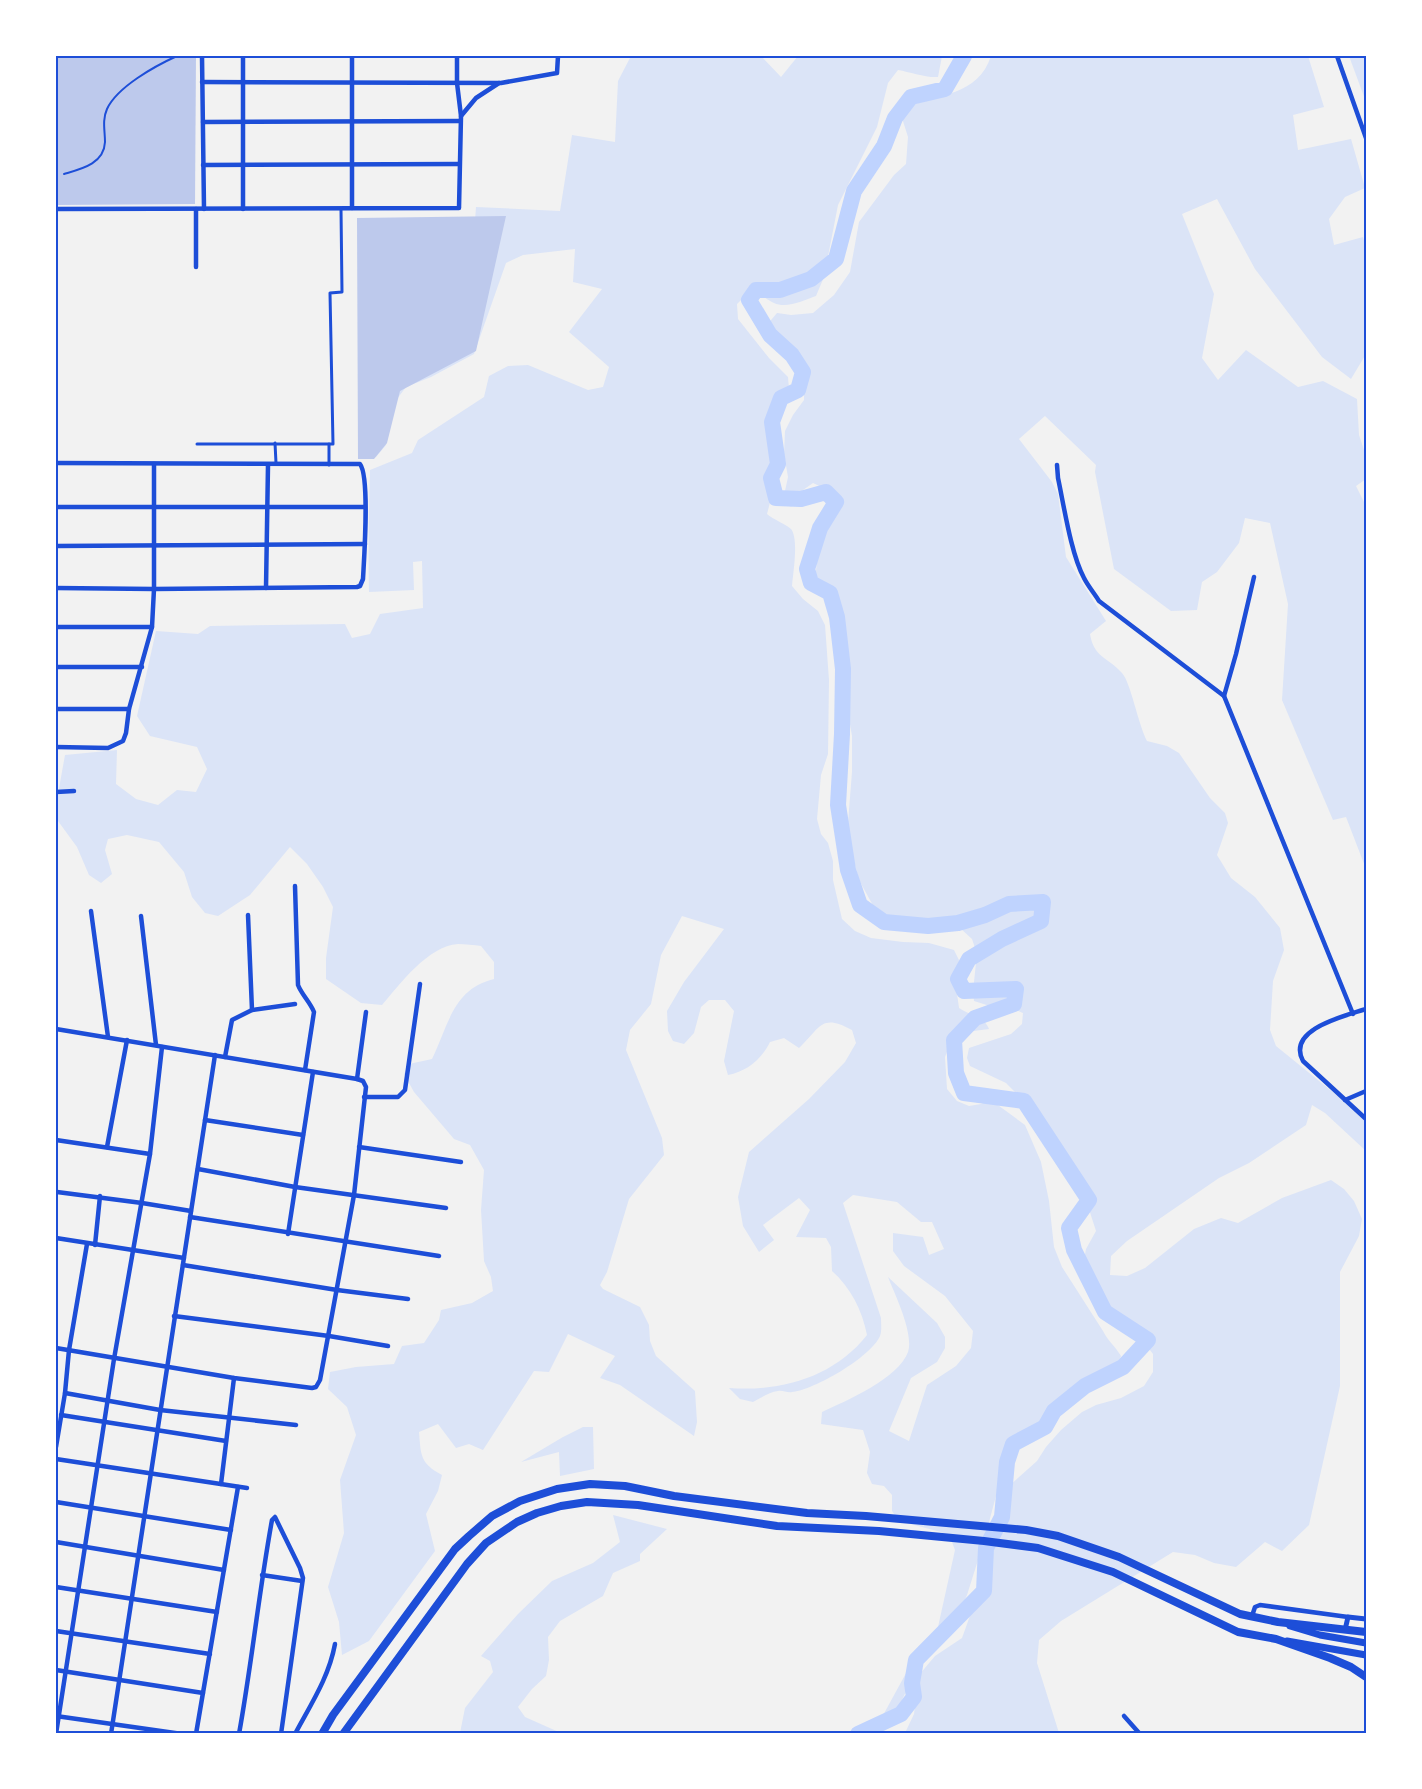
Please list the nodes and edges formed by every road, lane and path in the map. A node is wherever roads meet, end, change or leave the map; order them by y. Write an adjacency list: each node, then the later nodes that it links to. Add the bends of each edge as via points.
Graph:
1 (177, 56): 22 (lane, via 146,73 112,101 104,120 103,151 87,168)
2 (202, 56): 9 (street)
3 (243, 56): 10 (street)
4 (352, 56): 8 (street)
5 (457, 56): 11 (street)
6 (558, 56): 12 (street, via 557,73)
7 (1337, 56): 17 (street)
8 (352, 81): 10 (street); 11 (street); 16 (street)
9 (202, 82): 10 (street); 14 (street)
10 (243, 82): 15 (street)
11 (457, 83): 12 (street); 13 (street)
12 (501, 83): 13 (street, via 476,98)
13 (460, 119): 16 (street); 18 (street)
14 (203, 122): 15 (street); 19 (street)
15 (243, 122): 16 (street); 20 (street)
16 (352, 122): 21 (street)
17 (1366, 138)
18 (459, 164): 21 (street); 26 (street, via 459,208)
19 (203, 165): 20 (street); 24 (street)
20 (243, 165): 21 (street); 25 (street)
21 (352, 165): 26 (street)
22 (64, 174)
23 (196, 208): 24 (street); 27 (street); 29 (street)
24 (204, 208): 25 (street)
25 (243, 208): 28 (street)
26 (352, 208): 28 (street)
27 (56, 209)
28 (341, 209): 32 (street, via 342,292 330,293 333,444)
29 (196, 267)
30 (197, 444): 31 (street)
31 (275, 444): 32 (street); 36 (street)
32 (329, 444): 37 (street)
33 (56, 463): 34 (street)
34 (154, 464): 35 (street); 41 (street)
35 (268, 465): 36 (street); 39 (street)
36 (276, 465): 37 (street)
37 (329, 465): 42 (street, via 360,464 364,471)
38 (1057, 465): 55 (street, via 1077,560 1099,601)
39 (267, 506): 41 (street); 42 (street); 44 (street)
40 (56, 507): 41 (street)
41 (154, 507): 46 (street)
42 (365, 507): 43 (street)
43 (365, 544): 44 (street); 49 (street, via 360,586)
44 (267, 545): 46 (street); 49 (street)
45 (56, 546): 46 (street)
46 (154, 546): 50 (street)
47 (1254, 577): 55 (street)
48 (56, 588): 50 (street)
49 (266, 588): 50 (street)
50 (154, 589): 52 (street)
51 (56, 627): 52 (street)
52 (152, 627): 54 (street)
53 (56, 667): 54 (street)
54 (142, 668): 57 (street)
55 (1224, 696): 70 (street)
56 (56, 709): 57 (street)
57 (129, 709): 58 (street, via 123,741 108,748)
58 (56, 747)
59 (74, 791): 60 (street)
60 (56, 792)
61 (295, 886): 77 (street, via 298,985 314,1012)
62 (91, 911): 72 (street)
63 (249, 915): 68 (street)
64 (141, 916): 74 (street)
65 (420, 984): 81 (street, via 405,1090 398,1097)
66 (295, 1004): 68 (street)
67 (1366, 1009): 70 (street)
68 (252, 1010): 76 (street, via 230,1023)
69 (366, 1012): 79 (street)
70 (1353, 1014): 82 (street, via 1323,1024 1304,1037 1299,1054)
71 (56, 1029): 72 (street)
72 (108, 1037): 73 (street)
73 (127, 1040): 74 (street); 87 (street)
74 (159, 1046): 75 (street); 89 (street)
75 (215, 1055): 76 (street); 84 (street)
76 (225, 1057): 77 (street)
77 (305, 1070): 78 (street)
78 (313, 1072): 79 (street); 85 (street)
79 (357, 1079): 81 (street, via 366,1083)
80 (1366, 1092): 82 (street)
81 (364, 1097): 88 (street)
82 (1345, 1100): 83 (street)
83 (1366, 1119)
84 (205, 1120): 85 (street); 91 (street)
85 (303, 1136): 92 (street)
86 (56, 1140): 87 (street)
87 (107, 1147): 89 (street)
88 (359, 1147): 90 (street); 94 (street)
89 (150, 1155): 96 (street)
90 (461, 1162)
91 (198, 1169): 92 (street); 98 (street)
92 (295, 1187): 94 (street); 99 (street)
93 (57, 1192): 95 (street)
94 (354, 1195): 97 (street); 101 (street)
95 (100, 1197): 96 (street); 103 (street)
96 (142, 1203): 98 (street); 104 (street)
97 (446, 1208)
98 (191, 1214): 99 (street); 106 (street)
99 (288, 1234): 101 (street)
100 (56, 1238): 102 (street)
101 (346, 1242): 105 (street); 108 (street)
102 (87, 1244): 103 (street); 114 (street)
103 (95, 1245): 104 (street)
104 (133, 1251): 106 (street); 115 (street)
105 (439, 1256)
106 (184, 1258): 107 (street)
107 (183, 1265): 108 (street); 110 (street)
108 (337, 1290): 109 (street); 111 (street)
109 (408, 1299)
110 (174, 1316): 111 (street); 116 (street)
111 (329, 1336): 112 (street); 117 (street, via 319,1385 312,1388)
112 (388, 1346)
113 (56, 1348): 114 (street)
114 (69, 1350): 115 (street); 118 (street)
115 (114, 1359): 116 (street); 119 (street)
116 (167, 1367): 117 (street); 120 (street)
117 (234, 1378): 122 (street)
118 (65, 1393): 119 (street); 121 (street)
119 (108, 1401): 120 (street); 123 (street)
120 (160, 1410): 122 (street); 125 (street)
121 (61, 1415): 123 (street); 127 (street)
122 (230, 1418): 124 (street); 126 (street)
123 (105, 1422): 125 (street); 129 (street)
124 (296, 1425)
125 (157, 1430): 126 (street); 130 (street)
126 (226, 1441): 131 (street)
127 (56, 1448)
128 (56, 1459): 129 (street)
129 (98, 1466): 130 (street); 135 (street)
130 (151, 1473): 131 (street); 136 (street)
131 (221, 1484): 132 (street)
132 (238, 1487): 133 (street); 137 (street)
133 (247, 1488)
134 (56, 1502): 135 (street)
135 (91, 1507): 136 (street); 139 (street)
136 (144, 1515): 137 (street); 140 (street)
137 (231, 1530): 141 (street)
138 (56, 1542): 139 (street)
139 (85, 1547): 140 (street); 145 (street)
140 (138, 1555): 141 (street); 146 (street)
141 (224, 1570): 147 (street)
142 (262, 1575): 143 (street); 143 (street, via 273,1517 300,1568); 174 (street)
143 (302, 1581): 175 (street)
144 (56, 1587): 145 (street)
145 (78, 1590): 146 (street); 155 (street)
146 (132, 1598): 147 (street); 156 (street)
147 (217, 1612): 160 (street)
148 (1252, 1617): 149 (street, via 1255,1607 1260,1605); 151 (highway); 177 (highway, via 1119,1557 1058,1536 1015,1529 807,1513 608,1485 570,1486 520,1501 492,1516 455,1550)
149 (1348, 1617): 150 (street); 152 (street)
150 (1366, 1619)
151 (1278, 1622): 152 (highway); 158 (main road)
152 (1345, 1629): 154 (highway)
153 (56, 1631): 155 (street)
154 (1366, 1632)
155 (71, 1633): 156 (street); 163 (street)
156 (125, 1640): 160 (street); 165 (street)
157 (1276, 1640): 161 (main road); 164 (highway, via 1352,1667); 178 (highway, via 1238,1632 1113,1572 1038,1548 879,1531 777,1526 630,1504 586,1502 537,1513 486,1544 467,1564)
158 (1366, 1643)
159 (335, 1644): 176 (street, via 326,1676)
160 (210, 1654): 166 (street)
161 (1366, 1655)
162 (56, 1670): 163 (street)
163 (65, 1672): 165 (street); 167 (street)
164 (1366, 1677)
165 (119, 1680): 166 (street); 169 (street)
166 (203, 1693): 173 (street)
167 (57, 1716): 169 (street); 170 (street)
168 (1125, 1716): 179 (street)
169 (112, 1722): 171 (street); 172 (street)
170 (56, 1734)
171 (111, 1734)
172 (182, 1734)
173 (196, 1734)
174 (239, 1734)
175 (280, 1734)
176 (295, 1734)
177 (322, 1734)
178 (343, 1734)
179 (1140, 1734)

